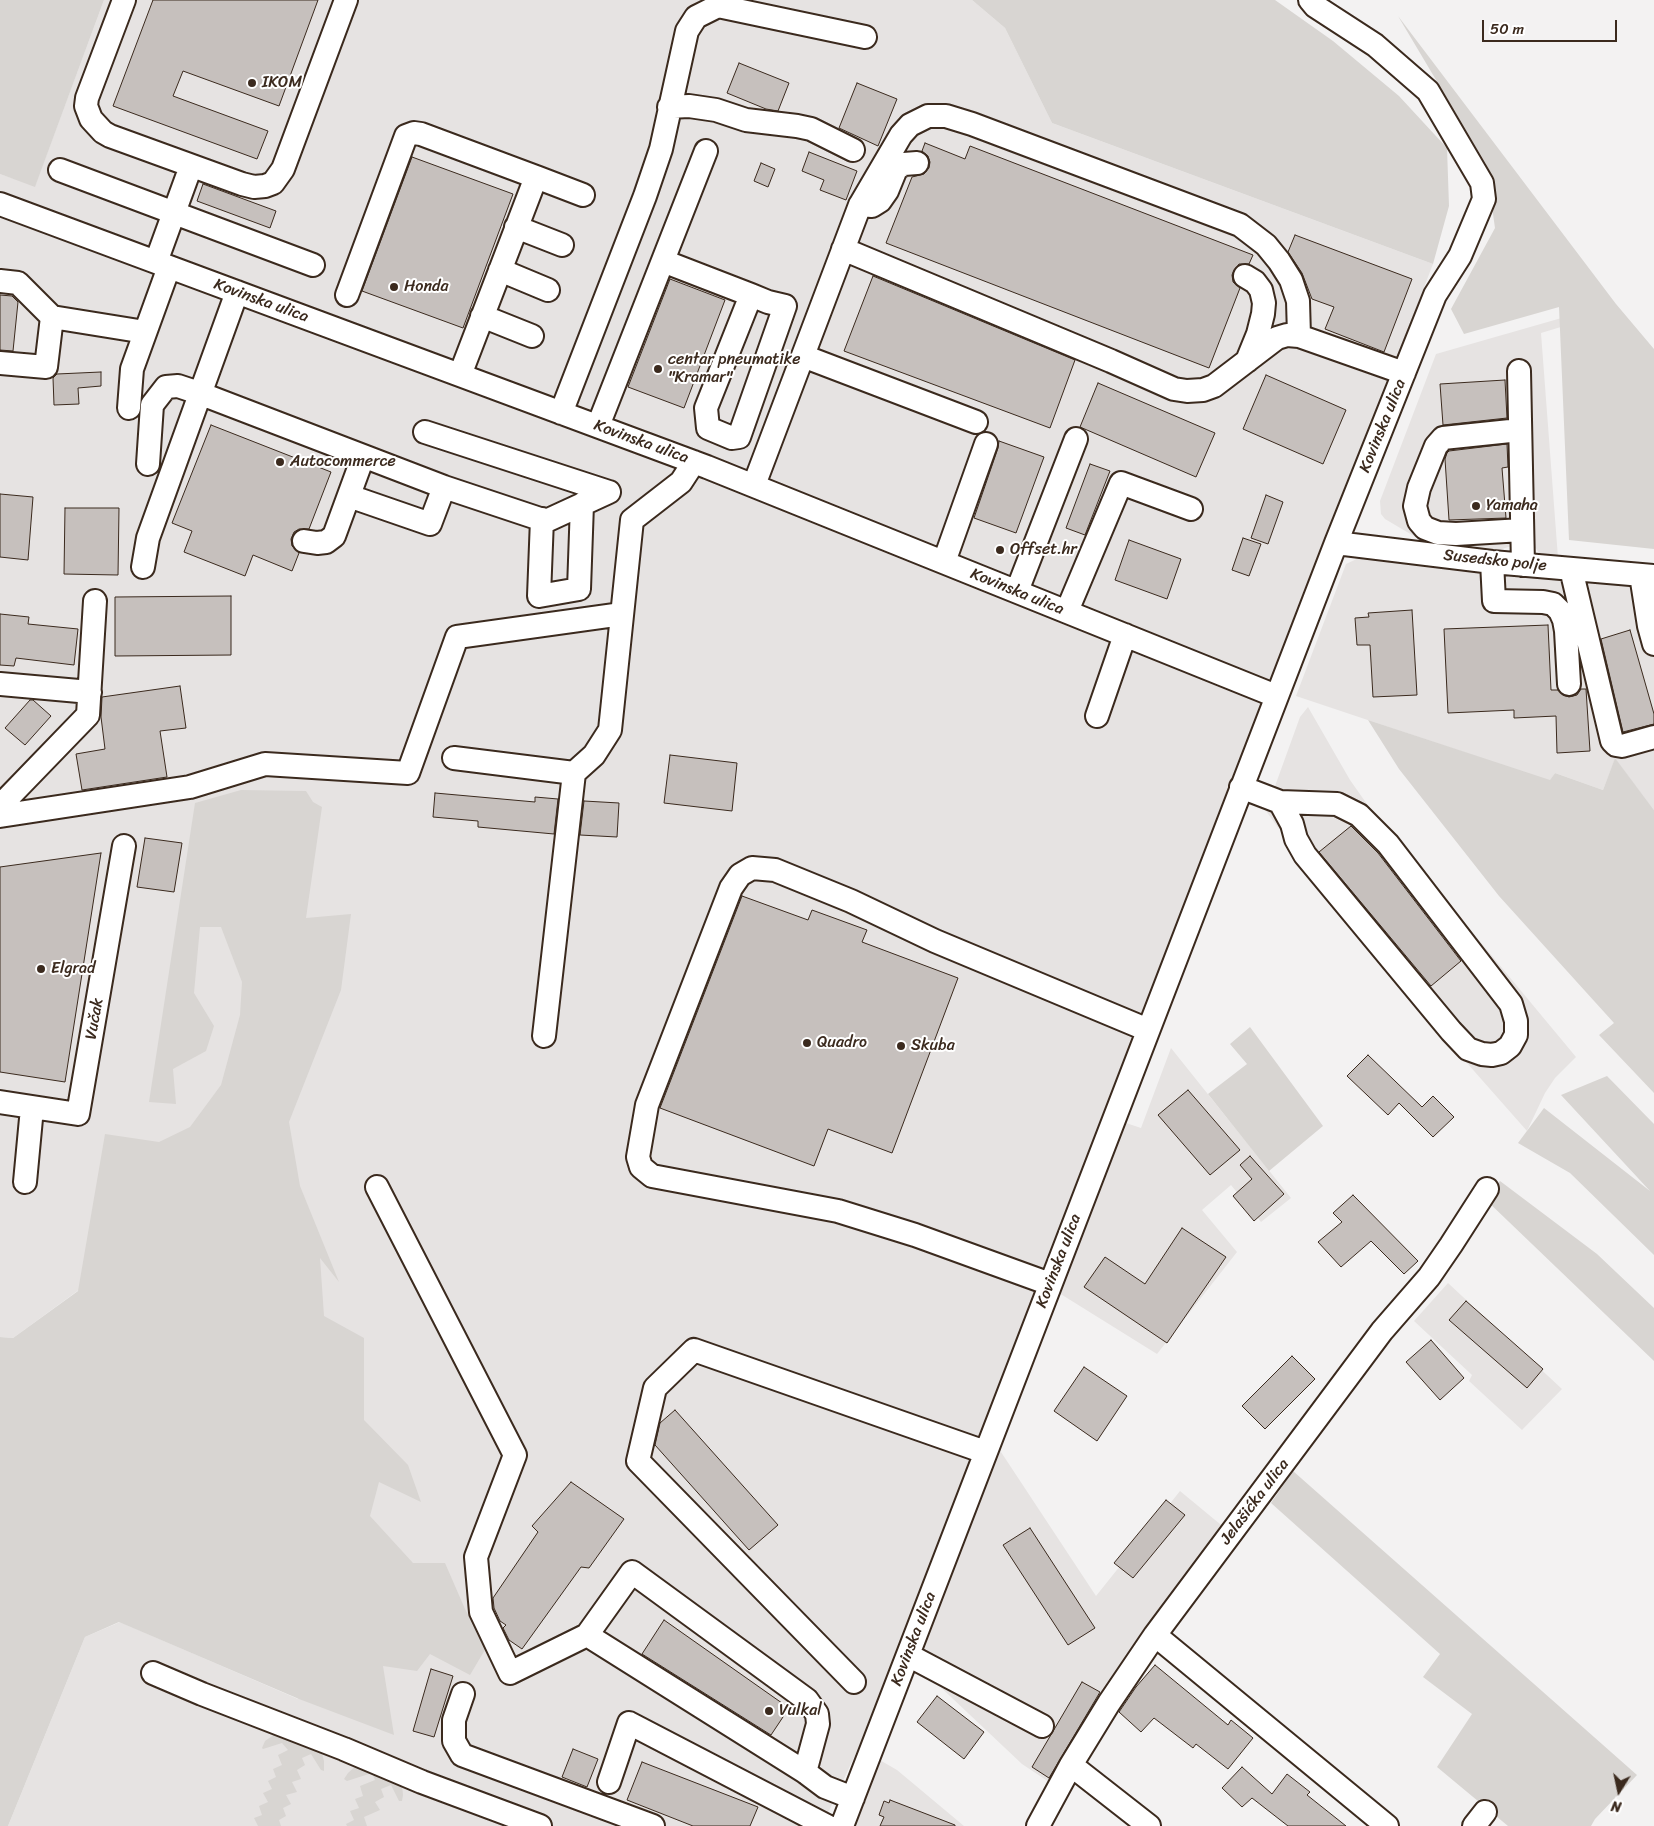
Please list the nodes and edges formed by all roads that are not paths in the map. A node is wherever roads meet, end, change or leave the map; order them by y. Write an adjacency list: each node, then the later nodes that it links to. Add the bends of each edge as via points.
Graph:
1 (124, 0): 9 (street, via 88,98 88,114 110,136)
2 (346, 0): 9 (street, via 283,169 273,183 254,187)
3 (1310, 0): 38 (street, Kovinska ulica, via 1375,45 1428,91 1482,183 1484,199 1476,220 1460,256 1436,295)
4 (865, 37): 5 (street, via 718,6 696,17 687,31)
5 (669, 107): 6 (street, via 716,110 746,120 811,129); 42 (street, via 661,149 645,196)
6 (853, 150)
7 (706, 151): 19 (street)
8 (917, 163): 14 (street, via 904,164 896,170 880,202 872,206)
9 (191, 166): 15 (street)
10 (60, 170): 15 (street)
11 (536, 177): 12 (street); 16 (street); 27 (street, via 421,134 406,136)
12 (583, 195)
13 (0, 204): 20 (street, Kovinska ulica)
14 (860, 205): 18 (street); 33 (street, via 892,147 910,125 928,116 946,116 1240,225 1266,245 1291,280 1298,301)
15 (174, 214): 20 (street); 21 (street)
16 (516, 227): 17 (street); 22 (street)
17 (562, 245)
18 (843, 249): 34 (street); 35 (street, via 1174,389 1186,392 1214,386)
19 (663, 261): 28 (street); 44 (street)
20 (163, 264): 26 (street, Kovinska ulica); 31 (street)
21 (313, 265)
22 (500, 270): 25 (street); 29 (street)
23 (1245, 276): 35 (street, via 1261,290 1264,303 1258,334)
24 (0, 281): 30 (street, via 18,283)
25 (548, 290)
26 (237, 292): 39 (street, Kovinska ulica); 40 (street)
27 (347, 295)
28 (752, 295): 47 (street, via 706,408 708,428); 47 (street, via 785,306 739,437)
29 (482, 316): 32 (street); 39 (street)
30 (52, 317): 31 (street); 36 (street, via 46,367)
31 (145, 332): 41 (street, via 132,369)
32 (532, 336)
33 (1299, 336): 35 (street, via 1277,338); 38 (street)
34 (803, 356): 43 (street); 54 (street)
35 (1246, 362)
36 (0, 363)
37 (1519, 371): 45 (street)
38 (1404, 372): 62 (street, Kovinska ulica)
39 (460, 375): 42 (street, Kovinska ulica)
40 (199, 393): 50 (street); 52 (street, via 178,386 166,387 159,395 152,405); 66 (street, via 148,538)
41 (129, 408)
42 (561, 413): 44 (street, Kovinska ulica)
43 (976, 422)
44 (598, 426): 51 (street, Kovinska ulica)
45 (1520, 430): 60 (street); 60 (street, via 1443,438 1436,446 1415,506 1418,521 1424,528 1438,533)
46 (424, 432): 57 (street, via 608,492)
47 (732, 438): 53 (street)
48 (1076, 440): 69 (street)
49 (986, 444): 63 (street)
50 (363, 457): 55 (street); 56 (street)
51 (694, 462): 53 (street, Kovinska ulica); 72 (street, via 681,482 632,520)
52 (148, 464)
53 (719, 472): 54 (street, Kovinska ulica)
54 (754, 485): 63 (street, Kovinska ulica)
55 (444, 487): 56 (street, via 430,524); 59 (street)
56 (349, 496): 61 (street, via 334,536 326,542)
57 (582, 504): 59 (street); 59 (street, via 579,589 539,596)
58 (1191, 509): 71 (street, via 1121,483)
59 (542, 520)
60 (1522, 530): 65 (street)
61 (304, 541)
62 (1336, 544): 64 (street, Susedsko polje); 78 (street, Kovinska ulica)
63 (944, 562): 69 (street, Kovinska ulica)
64 (1492, 562): 65 (street, Susedsko polje); 76 (street, via 1494,601 1543,602 1553,604 1560,611 1566,631)
65 (1523, 565): 67 (street, Susedsko polje)
66 (143, 567)
67 (1571, 569): 68 (street, Susedsko polje); 80 (street, via 1612,740 1622,746)
68 (1648, 575): 74 (street, via 1649,626)
69 (1016, 591): 71 (street, Kovinska ulica)
70 (95, 601): 77 (street)
71 (1067, 611): 73 (street, Kovinska ulica)
72 (622, 614): 82 (street, via 610,730 594,755); 86 (street, via 457,637 408,773 265,764 190,787)
73 (1125, 635): 78 (street, Kovinska ulica); 79 (street)
74 (1654, 644)
75 (0, 684): 77 (street)
76 (1569, 684)
77 (90, 692): 85 (street, via 88,715)
78 (1276, 696): 83 (street, Kovinska ulica)
79 (1097, 716)
80 (1654, 737)
81 (454, 758): 82 (street)
82 (574, 773): 89 (street)
83 (1241, 787): 84 (street); 88 (street, Kovinska ulica)
84 (1280, 802): 84 (street, via 1337,804 1359,815 1388,844 1511,1004 1516,1035 1510,1046 1501,1053 1482,1054 1468,1049 1451,1031 1305,855)
85 (0, 806)
86 (0, 816)
87 (124, 846): 91 (street, Vučak, via 78,1114)
88 (1148, 1030): 95 (street, Kovinska ulica); 95 (street, via 935,941 851,901 775,870 752,868 740,874 731,888 647,1105 638,1157 641,1167 652,1176 838,1211)
89 (544, 1036)
90 (0, 1102): 91 (street, Vučak)
91 (32, 1108): 92 (street)
92 (25, 1182)
93 (377, 1186): 97 (street, via 515,1455 476,1558 482,1612 510,1673)
94 (1487, 1189): 98 (street, Jelašićka ulica, via 1429,1277 1382,1331)
95 (1050, 1284): 96 (street, Kovinska ulica)
96 (985, 1452): 99 (street, Kovinska ulica); 101 (street, via 694,1350 655,1388 638,1461)
97 (587, 1635): 105 (street); 105 (street, via 632,1572 807,1700 817,1714 818,1724)
98 (1155, 1635): 104 (street, Jelašićka ulica); 114 (street)
99 (908, 1655): 103 (street); 107 (street, Kovinska ulica)
100 (153, 1673): 108 (street)
101 (854, 1682)
102 (463, 1694): 109 (street, via 454,1720 454,1740 462,1755)
103 (1042, 1726)
104 (1072, 1765): 112 (street, Jelašićka ulica); 113 (street)
105 (804, 1772): 107 (street, via 825,1787)
106 (608, 1782): 110 (street, via 629,1724)
107 (853, 1798): 111 (street, Kovinska ulica)
108 (540, 1826)
109 (653, 1826)
110 (827, 1826)
111 (842, 1826)
112 (1038, 1826)
113 (1149, 1826)
114 (1387, 1826)

